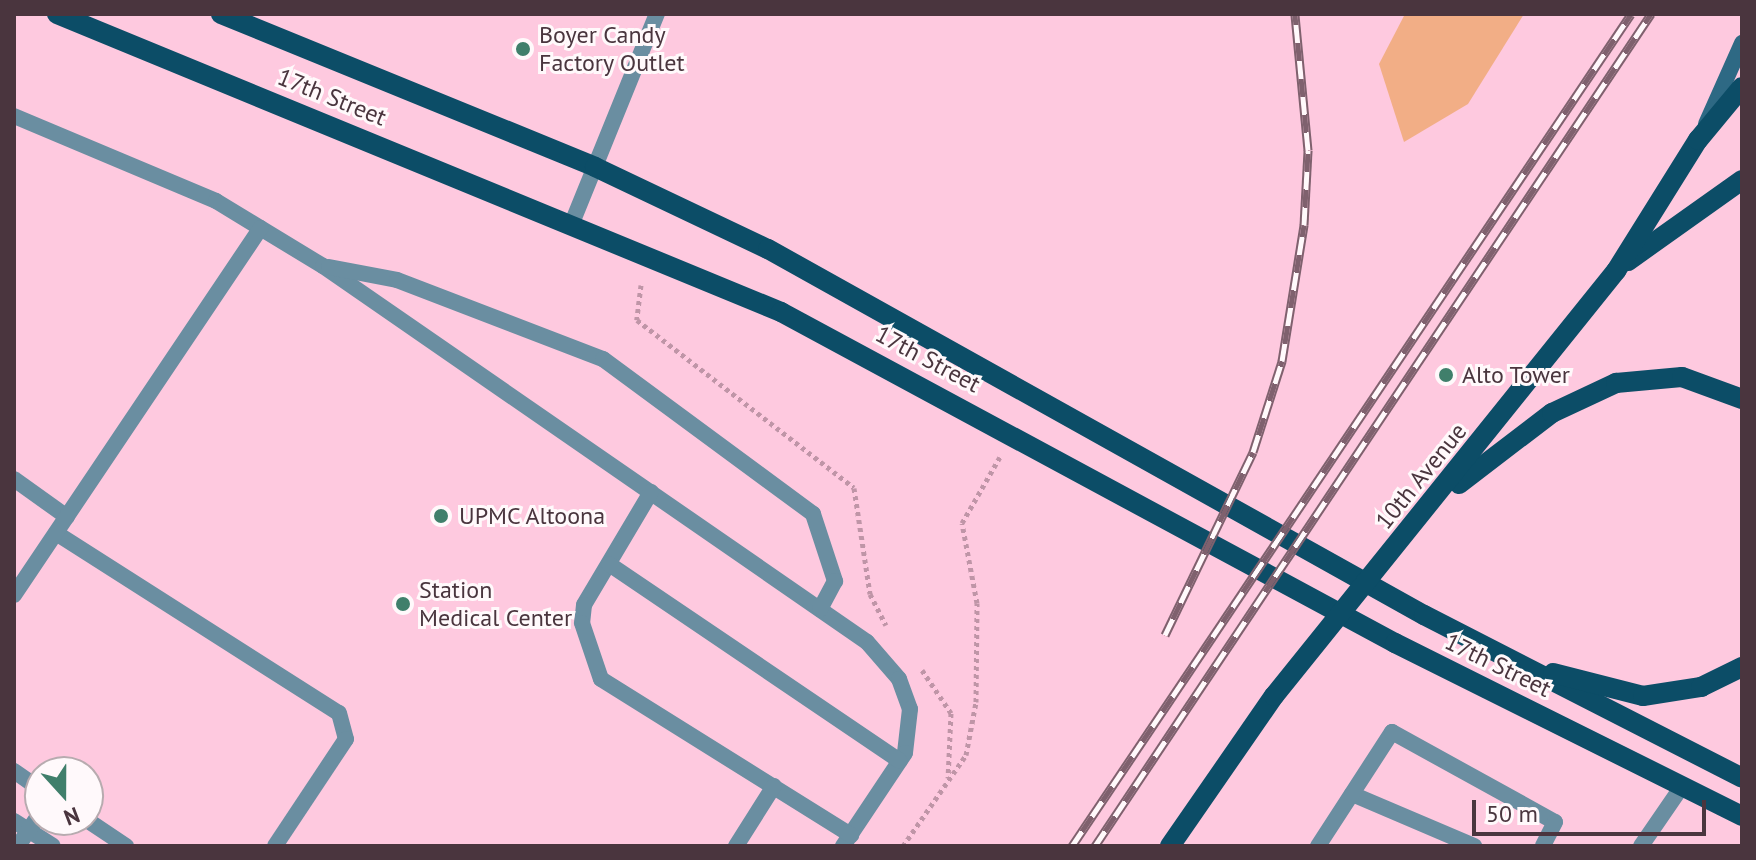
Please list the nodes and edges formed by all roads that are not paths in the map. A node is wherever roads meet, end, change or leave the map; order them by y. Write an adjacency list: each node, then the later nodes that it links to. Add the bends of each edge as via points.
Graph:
1 (57, 14): 10 (main road, 17th Street)
2 (221, 14): 8 (main road, 17th Street)
3 (657, 14): 8 (street)
4 (1742, 43): 7 (street, 10th Avenue)
5 (1742, 87): 7 (main road)
6 (14, 116): 11 (street, via 216,201)
7 (1698, 140): 13 (main road, 10th Avenue)
8 (595, 167): 10 (street); 23 (main road, 17th Street, via 928,335 1104,441)
9 (1742, 180): 13 (main road)
10 (572, 223): 27 (main road, 17th Street, via 781,312 1395,643)
11 (261, 228): 12 (street); 18 (street)
12 (323, 266): 16 (street); 22 (street, via 397,280 603,359 813,514 835,581)
13 (1616, 271): 17 (main road, 10th Avenue)
14 (1742, 399): 17 (main road, via 1682,377 1616,383 1552,413)
15 (14, 479): 18 (street)
16 (651, 492): 20 (street); 22 (street)
17 (1436, 501): 36 (main road, 10th Avenue, via 1274,696)
18 (67, 517): 19 (street)
19 (56, 533): 21 (street); 34 (street, via 339,713 346,739)
20 (609, 564): 25 (street); 28 (street, via 582,623 601,679)
21 (14, 595)
22 (820, 609): 25 (street, via 867,642 899,679 910,709)
23 (1519, 661): 24 (main road, via 1643,696 1701,687); 26 (main road, 17th Street, via 1590,705)
24 (1742, 667)
25 (900, 761): 32 (street)
26 (1742, 778)
27 (1683, 785): 30 (main road, 17th Street); 40 (street)
28 (774, 786): 32 (street); 35 (street)
29 (1352, 794): 37 (street); 38 (street); 39 (street, via 1392,732 1555,822)
30 (1742, 816)
31 (104, 831): 33 (street)
32 (847, 840)
33 (126, 846)
34 (275, 846)
35 (736, 846)
36 (1170, 846)
37 (1318, 846)
38 (1474, 846)
39 (1543, 846)
40 (1641, 846)

